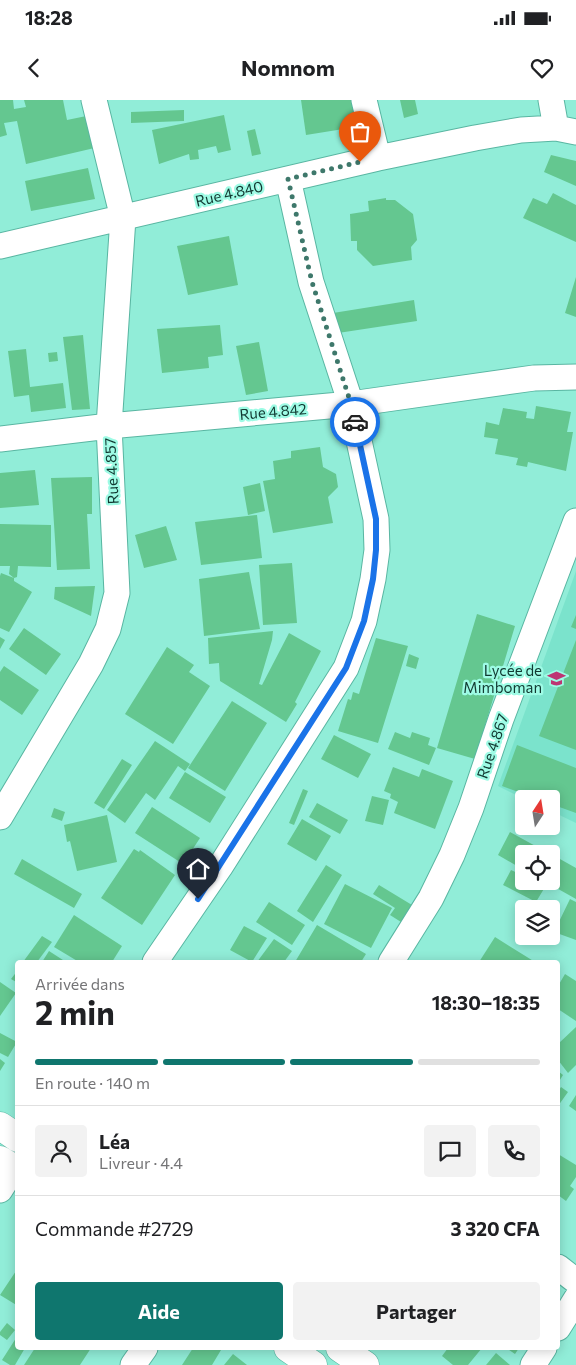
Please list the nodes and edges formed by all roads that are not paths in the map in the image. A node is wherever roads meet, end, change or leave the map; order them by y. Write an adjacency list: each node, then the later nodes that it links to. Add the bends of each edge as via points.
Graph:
1 (94, 100): 7 (street, Rue 4.857)
2 (364, 100): 5 (street)
3 (551, 100): 4 (street)
4 (566, 130): 5 (street, Rue 4.840, via 520,130)
5 (378, 158): 6 (street, Rue 4.840)
6 (288, 179): 7 (street, Rue 4.840); 10 (street, via 312,282)
7 (123, 218): 8 (street, Rue 4.840); 11 (street, Rue 4.857)
8 (0, 246)
9 (576, 377): 10 (street, Rue 4.842, via 534,378)
10 (351, 404): 11 (street, Rue 4.842); 15 (street, via 376,519 373,579 364,621 346,668 220,867)
11 (109, 426): 12 (street, Rue 4.842); 14 (street, Rue 4.857, via 117,593 108,629 91,664)
12 (0, 439)
13 (576, 521): 16 (street, Rue 4.867, via 452,855 431,898)
14 (0, 816)
15 (156, 960)
16 (392, 960)
17 (0, 1126): 18 (main road)
18 (15, 1136)
19 (560, 1269): 20 (street)
20 (576, 1281)
21 (576, 1299): 22 (street)
22 (560, 1325)
23 (144, 1350): 27 (street)
24 (291, 1350): 28 (main road)
25 (343, 1350): 29 (main road)
26 (543, 1350): 30 (street)
27 (133, 1365)
28 (313, 1365)
29 (365, 1365)
30 (533, 1365)

